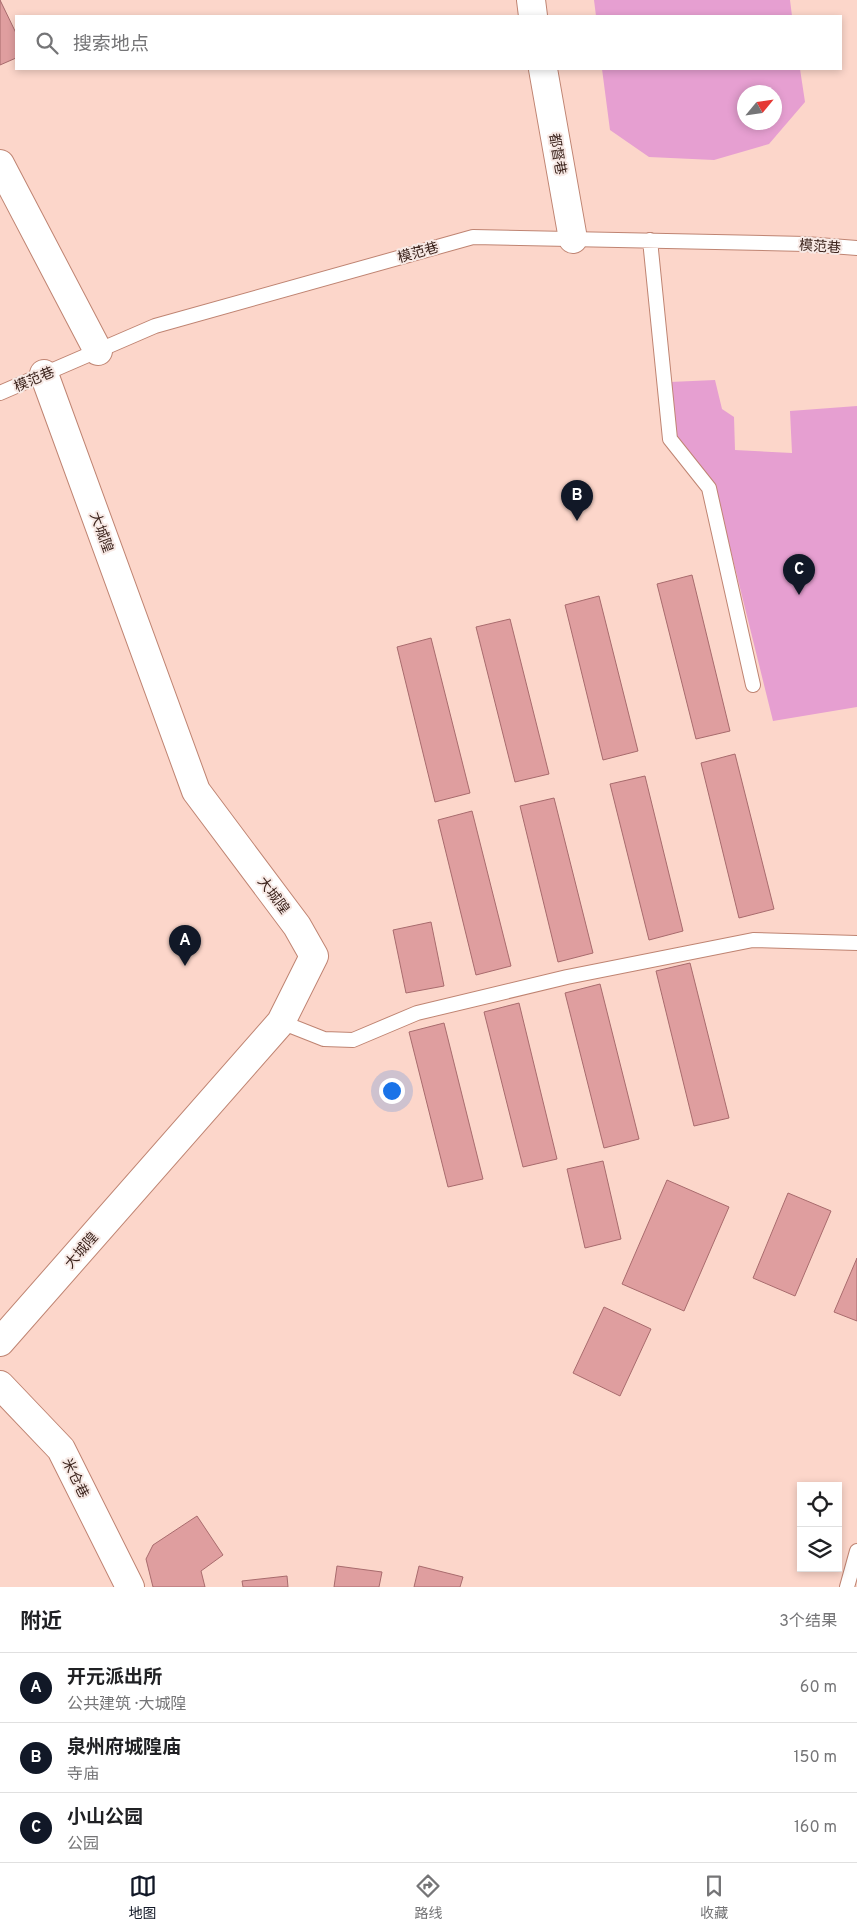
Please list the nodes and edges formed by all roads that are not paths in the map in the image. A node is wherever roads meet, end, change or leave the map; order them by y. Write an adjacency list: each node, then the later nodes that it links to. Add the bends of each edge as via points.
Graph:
1 (530, 0): 2 (street)
2 (533, 15)
3 (543, 70): 5 (street, 都督巷)
4 (0, 164): 8 (street)
5 (573, 239): 6 (lane, 模范巷); 8 (lane, 模范巷, via 473,237 155,326)
6 (650, 240): 7 (lane, 模范巷); 11 (lane, via 670,439 709,488)
7 (857, 248)
8 (98, 351): 9 (lane, 模范巷)
9 (44, 374): 10 (lane, 模范巷); 13 (street, 大城隍, via 196,790 297,926 314,956)
10 (0, 393)
11 (753, 684)
12 (857, 944): 13 (lane, via 753,940 567,977 417,1013 353,1040 324,1039)
13 (281, 1022): 14 (street, 大城隍)
14 (0, 1342)
15 (0, 1385): 17 (street, 米仓巷, via 61,1449)
16 (857, 1550): 18 (lane)
17 (130, 1587)
18 (847, 1587)

